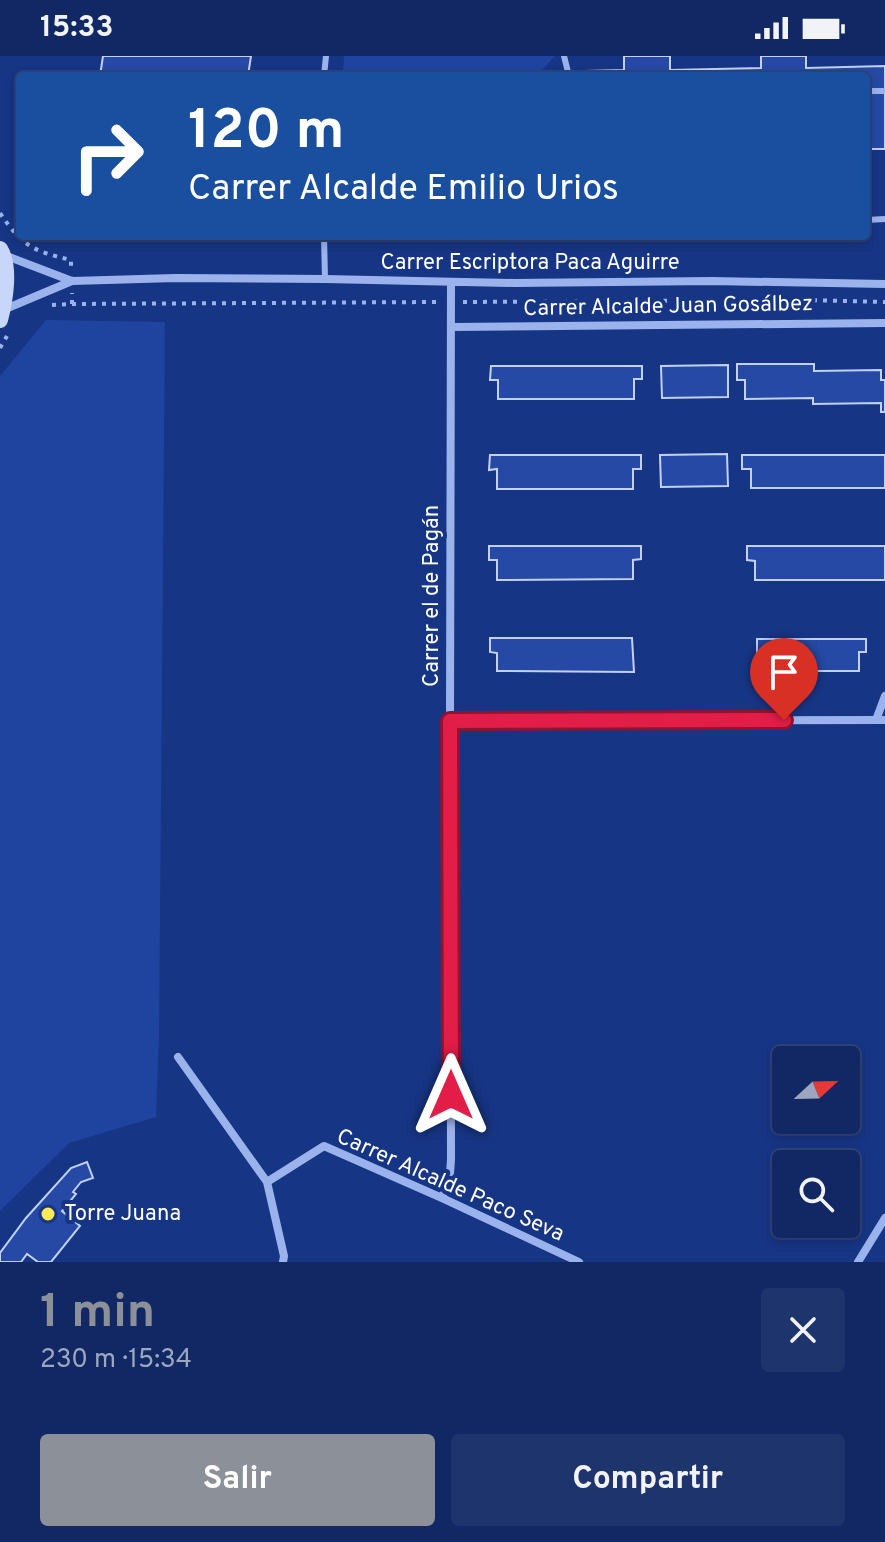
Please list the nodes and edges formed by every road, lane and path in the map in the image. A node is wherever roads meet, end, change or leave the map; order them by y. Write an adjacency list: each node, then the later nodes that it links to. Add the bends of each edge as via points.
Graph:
1 (324, 240): 3 (lane)
2 (2, 252): 4 (street); 10 (main road, via 7,295)
3 (325, 279): 4 (street, Carrer Escriptora Paca Aguirre); 5 (street, Carrer Escriptora Paca Aguirre)
4 (72, 281): 10 (street)
5 (451, 282): 6 (street, Carrer Escriptora Paca Aguirre); 7 (street, Carrer el de Pagán)
6 (885, 284)
7 (451, 302): 8 (path); 9 (path); 12 (street, Carrer el de Pagán)
8 (885, 302)
9 (72, 304)
10 (1, 315)
11 (885, 323): 12 (street, Carrer Alcalde Juan Gosálbez)
12 (451, 327): 15 (street, Carrer el de Pagán)
13 (885, 696): 14 (street)
14 (880, 720): 15 (street)
15 (450, 721): 18 (street, Carrer el de Pagán, via 451,1159)
16 (178, 1057): 17 (street)
17 (267, 1182): 18 (street, Carrer Alcalde Paco Seva, via 324,1146); 20 (street)
18 (442, 1198): 21 (street, Carrer Alcalde Paco Seva)
19 (885, 1218): 22 (street)
20 (283, 1262)
21 (579, 1262)
22 (858, 1262)

